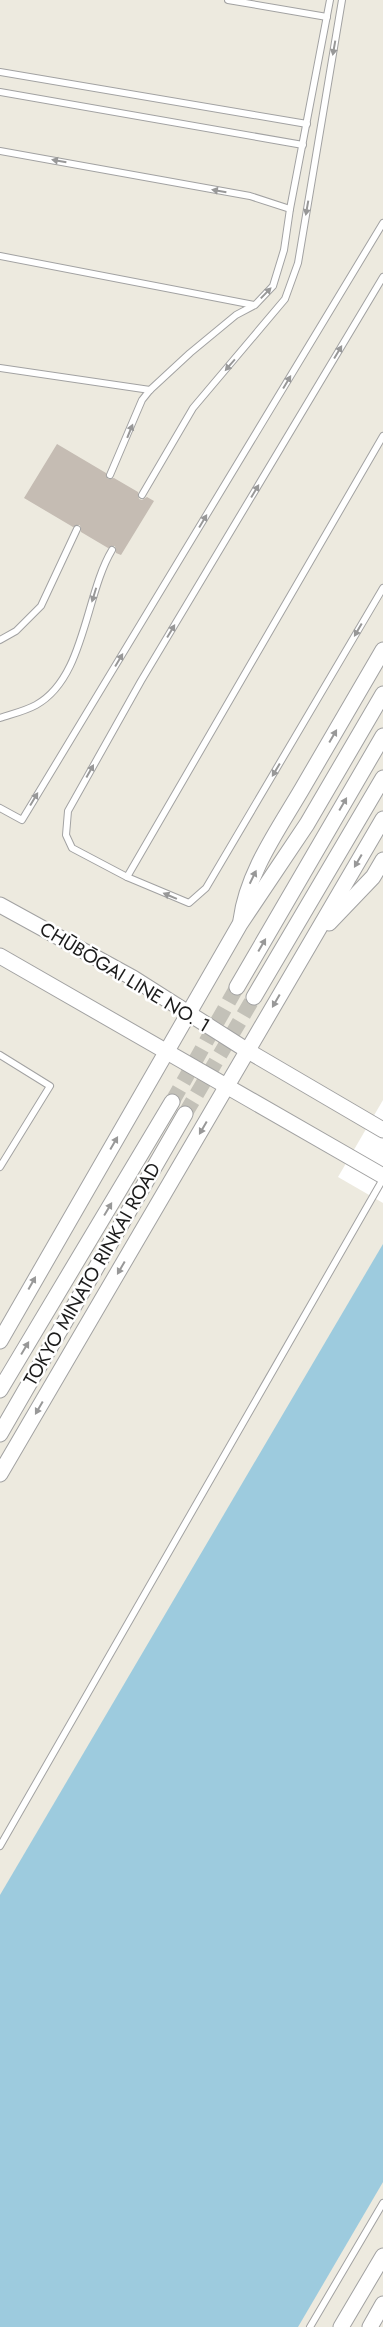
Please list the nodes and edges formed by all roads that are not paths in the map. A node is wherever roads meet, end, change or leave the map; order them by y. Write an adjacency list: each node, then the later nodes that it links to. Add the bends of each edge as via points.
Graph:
1 (228, 0): 4 (lane)
2 (330, 0): 4 (lane)
3 (342, 0): 19 (lane, one-way to 19, via 298,263 285,299 193,408)
4 (327, 17): 7 (lane)
5 (0, 72): 7 (lane)
6 (0, 92): 8 (lane)
7 (307, 124): 8 (lane)
8 (303, 146): 10 (lane)
9 (0, 151): 10 (lane, one-way to 9, via 250,196)
10 (290, 209): 14 (lane, one-way to 10, via 273,286 284,250)
11 (383, 223): 29 (lane, one-way to 11, via 22,820)
12 (0, 256): 14 (lane)
13 (383, 277): 32 (lane, one-way to 13, via 72,848 66,835 68,811 141,681)
14 (255, 305): 16 (lane, via 236,315)
15 (0, 368): 16 (lane)
16 (150, 390): 18 (lane, one-way to 16, via 142,400)
17 (383, 436): 32 (lane)
18 (110, 475)
19 (142, 495)
20 (77, 529): 23 (lane, via 41,606 16,631)
21 (112, 550): 26 (lane, one-way to 26, via 102,567 76,655 53,692 36,705)
22 (383, 588): 32 (lane, one-way to 32, via 206,888 189,903)
23 (0, 640)
24 (383, 650): 34 (street, one-way to 24, via 243,899 252,879)
25 (383, 694): 34 (street, via 307,824)
26 (0, 718)
27 (383, 736): 37 (street, one-way to 27)
28 (383, 778): 38 (street)
29 (0, 808)
30 (383, 819): 35 (street, one-way to 35)
31 (383, 860): 35 (street, via 373,877)
32 (127, 877)
33 (0, 905): 39 (street, CHŪBŌGAI LINE NO. 1, via 125,973)
34 (240, 924): 39 (street)
35 (312, 940): 41 (street, one-way to 41)
36 (0, 956): 40 (street)
37 (237, 987)
38 (254, 997)
39 (188, 1014): 40 (street); 41 (street, CHŪBŌGAI LINE NO. 1)
40 (167, 1050): 43 (street); 50 (street, one-way to 40)
41 (248, 1051): 43 (street); 46 (street, CHŪBŌGAI LINE NO. 1)
42 (0, 1055): 47 (lane, via 50,1086)
43 (228, 1086): 48 (street); 53 (street, one-way to 53)
44 (172, 1102): 51 (street, TOKYO MINATO RINKAI ROAD, one-way to 44)
45 (185, 1114): 52 (street, TOKYO MINATO RINKAI ROAD)
46 (376, 1126)
47 (0, 1167)
48 (383, 1176)
49 (383, 1180): 54 (lane)
50 (0, 1341)
51 (0, 1390)
52 (0, 1434)
53 (0, 1474)
54 (0, 1846)
55 (383, 2203): 58 (lane)
56 (383, 2256): 59 (street)
57 (383, 2304): 60 (street)
58 (310, 2327)
59 (341, 2327)
60 (370, 2327)

